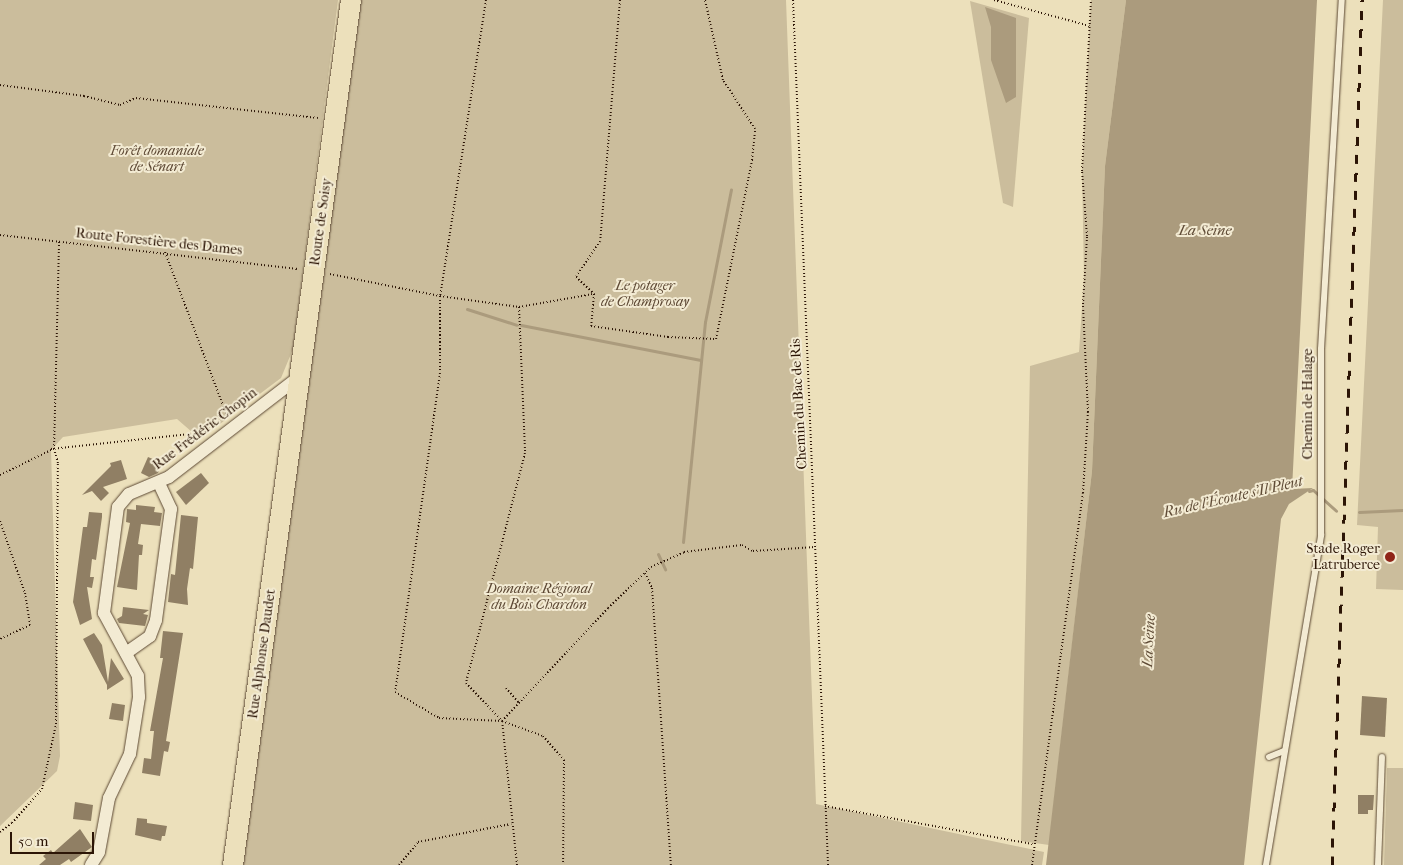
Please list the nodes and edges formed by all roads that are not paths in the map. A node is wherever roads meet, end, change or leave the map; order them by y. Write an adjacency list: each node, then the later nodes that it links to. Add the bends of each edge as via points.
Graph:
1 (351, 0): 3 (main road, Route de Soisy)
2 (1342, 0): 7 (lane, Chemin de Halage, via 1321,349 1321,535)
3 (299, 377): 4 (main road, Route de Soisy); 5 (street, Rue Frédéric Chopin)
4 (291, 443): 11 (main road, Rue Alphonse Daudet)
5 (160, 483): 6 (street, via 171,510 156,620 150,636); 6 (street, Rue Frédéric Chopin, via 129,494 118,507 104,613)
6 (126, 653): 10 (street, Rue Frédéric Chopin, via 140,688 132,742 109,798 99,852)
7 (1284, 751): 8 (lane); 12 (lane, Chemin de Halage)
8 (1268, 756)
9 (1382, 757): 13 (lane)
10 (92, 865)
11 (233, 865)
12 (1266, 865)
13 (1378, 865)

